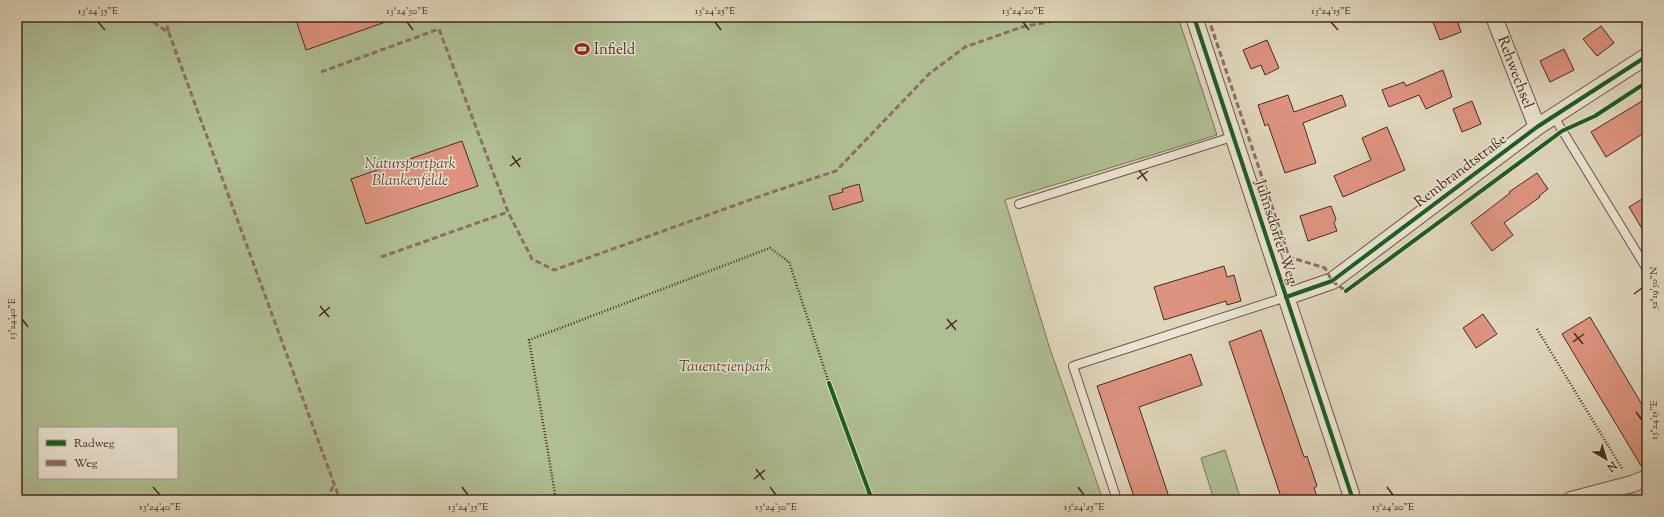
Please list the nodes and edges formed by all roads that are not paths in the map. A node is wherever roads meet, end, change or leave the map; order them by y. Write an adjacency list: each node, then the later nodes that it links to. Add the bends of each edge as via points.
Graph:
1 (1194, 17): 6 (street, Jühnsdorfer Weg)
2 (1494, 17): 5 (street, Rehwechsel)
3 (1647, 56): 4 (street, Rembrandtstraße)
4 (1554, 117): 5 (street, Rembrandtstraße); 8 (lane)
5 (1537, 127): 9 (street, Rembrandtstraße, via 1332,281)
6 (1232, 137): 7 (lane); 9 (street, Jühnsdorfer Weg)
7 (1019, 204)
8 (1647, 269)
9 (1286, 297): 11 (lane, via 1073,366); 12 (street, Jühnsdorfer Weg)
10 (1647, 478): 13 (street)
11 (1117, 500)
12 (1354, 500)
13 (1571, 500)

